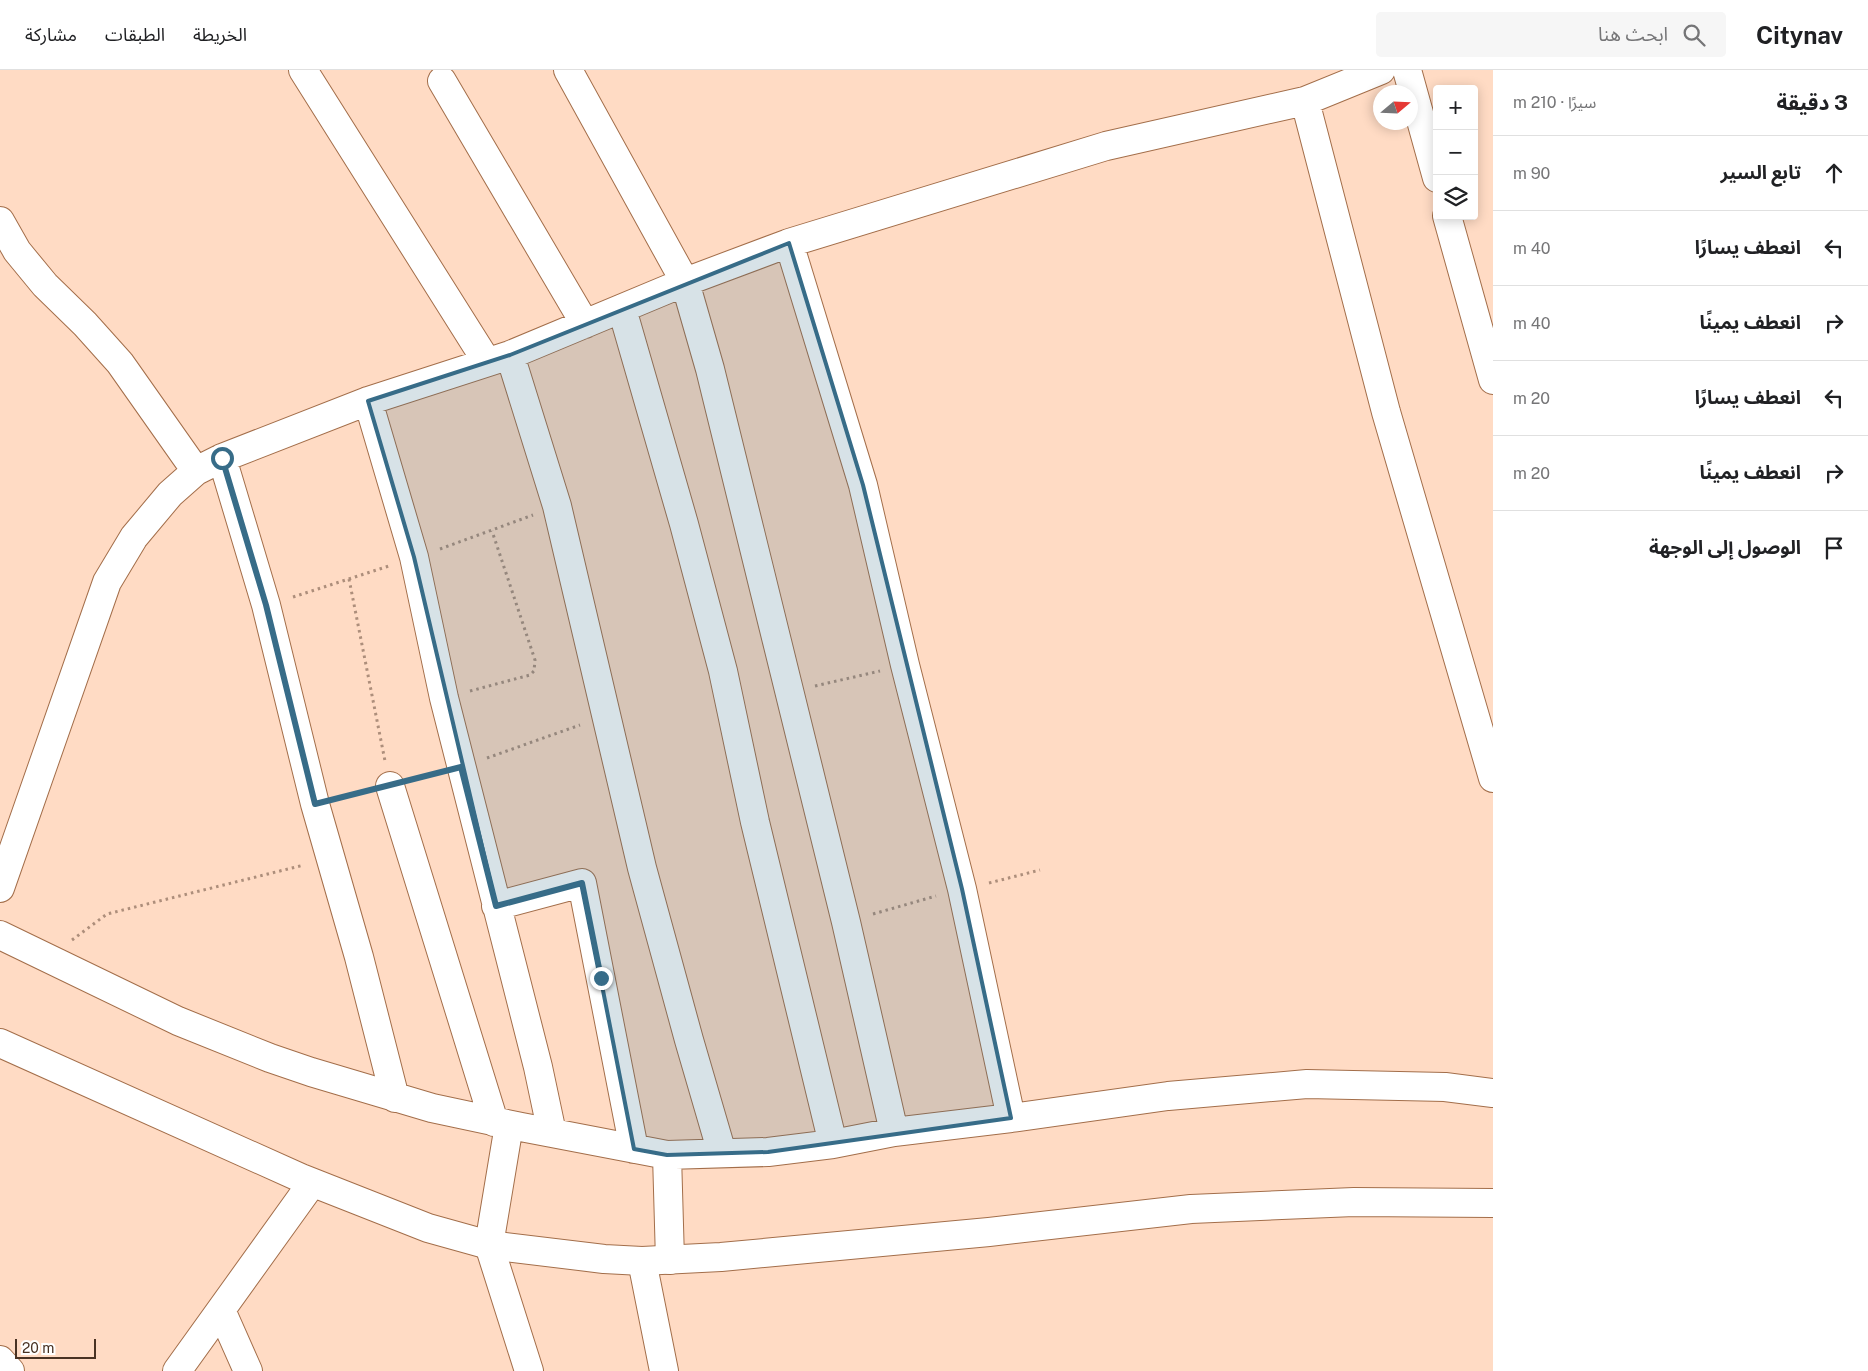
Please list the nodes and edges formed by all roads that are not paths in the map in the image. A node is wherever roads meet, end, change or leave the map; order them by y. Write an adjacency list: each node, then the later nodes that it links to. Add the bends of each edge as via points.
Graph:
1 (303, 70): 14 (street)
2 (568, 70): 11 (street)
3 (1381, 70): 6 (street)
4 (1407, 70): 7 (street)
5 (442, 81): 13 (street)
6 (1305, 101): 10 (street, via 1106,146); 19 (street, via 1386,412)
7 (1436, 175)
8 (1448, 220): 15 (street)
9 (0, 221): 18 (street, via 17,251 44,285 120,363)
10 (789, 243): 11 (street); 27 (street, via 863,484 962,889)
11 (685, 282): 12 (street); 29 (street, via 710,369 790,692)
12 (622, 309): 13 (street); 31 (street, via 723,671 755,822)
13 (585, 324): 14 (street)
14 (498, 359): 16 (street); 33 (street, via 556,506 642,868)
15 (1493, 380)
16 (368, 401): 17 (street); 22 (street, via 414,557 444,698)
17 (222, 458): 18 (street); 26 (street, via 266,605 315,804)
18 (196, 471): 21 (street, via 170,494 134,537 107,582)
19 (1493, 778)
20 (390, 786): 28 (street)
21 (0, 888)
22 (496, 906): 30 (street); 32 (street, via 582,883)
23 (0, 935): 26 (street, via 178,1021 270,1058)
24 (0, 1043): 35 (street)
25 (1493, 1092): 27 (street, via 1445,1087 1307,1084 1168,1096)
26 (395, 1098): 28 (street)
27 (1011, 1118): 29 (street)
28 (502, 1123): 30 (street); 37 (street)
29 (894, 1132): 31 (street)
30 (552, 1133): 32 (street)
31 (833, 1144): 33 (street, via 768,1152)
32 (634, 1149): 34 (street)
33 (722, 1153): 34 (street)
34 (667, 1155): 39 (street)
35 (312, 1182): 37 (street, via 428,1228); 40 (street)
36 (1493, 1203): 39 (street, via 1354,1202 1191,1209 989,1232 722,1258)
37 (489, 1245): 38 (street, via 604,1259); 45 (street)
38 (642, 1260): 39 (street); 46 (street)
39 (670, 1260)
40 (221, 1310): 43 (street); 44 (street)
41 (0, 1360): 42 (street)
42 (10, 1371)
43 (177, 1371)
44 (248, 1371)
45 (530, 1371)
46 (664, 1371)

